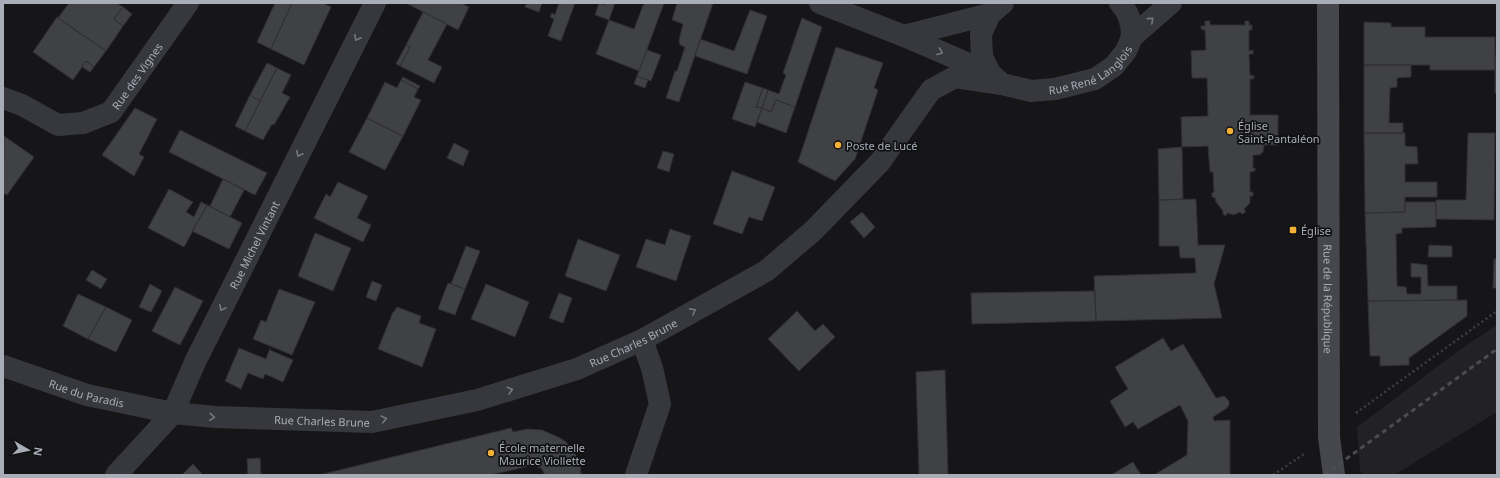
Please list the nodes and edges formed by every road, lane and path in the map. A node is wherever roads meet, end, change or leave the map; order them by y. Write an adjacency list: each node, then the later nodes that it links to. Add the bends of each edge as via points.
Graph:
1 (188, 3): 11 (street, Rue des Vignes, via 111,112 83,123 58,125 22,105)
2 (375, 3): 15 (street, Rue Michel Vintant, one-way to 15, via 195,362)
3 (820, 3): 8 (street, Rue René Langlois)
4 (1120, 3): 9 (street, via 1126,9 1132,26)
5 (1171, 3): 9 (street, Rue René Langlois, one-way to 5)
6 (1328, 3): 16 (main road, Rue de la République)
7 (996, 8): 8 (street); 10 (street, via 981,34 982,57)
8 (904, 36): 10 (street, Rue René Langlois, one-way to 10)
9 (1132, 37): 10 (street, Rue René Langlois, via 1126,51 1114,66 1095,79 1055,89 1031,91)
10 (996, 79): 13 (street, Rue Charles Brune, one-way to 10, via 766,271 813,231 880,162 930,90 955,77)
11 (3, 98)
12 (1497, 311): 16 (path, via 1350,418)
13 (642, 340): 15 (street, Rue Charles Brune, one-way to 13, via 214,418 372,422 477,400 577,369); 18 (street, via 652,368 660,404)
14 (3, 366): 15 (street, Rue du Paradis, via 87,395)
15 (173, 413): 17 (street, Rue Michel Vintant)
16 (1329, 437): 19 (path); 20 (main road, Rue de la République)
17 (116, 475)
18 (636, 475)
19 (1273, 475)
20 (1334, 475)

